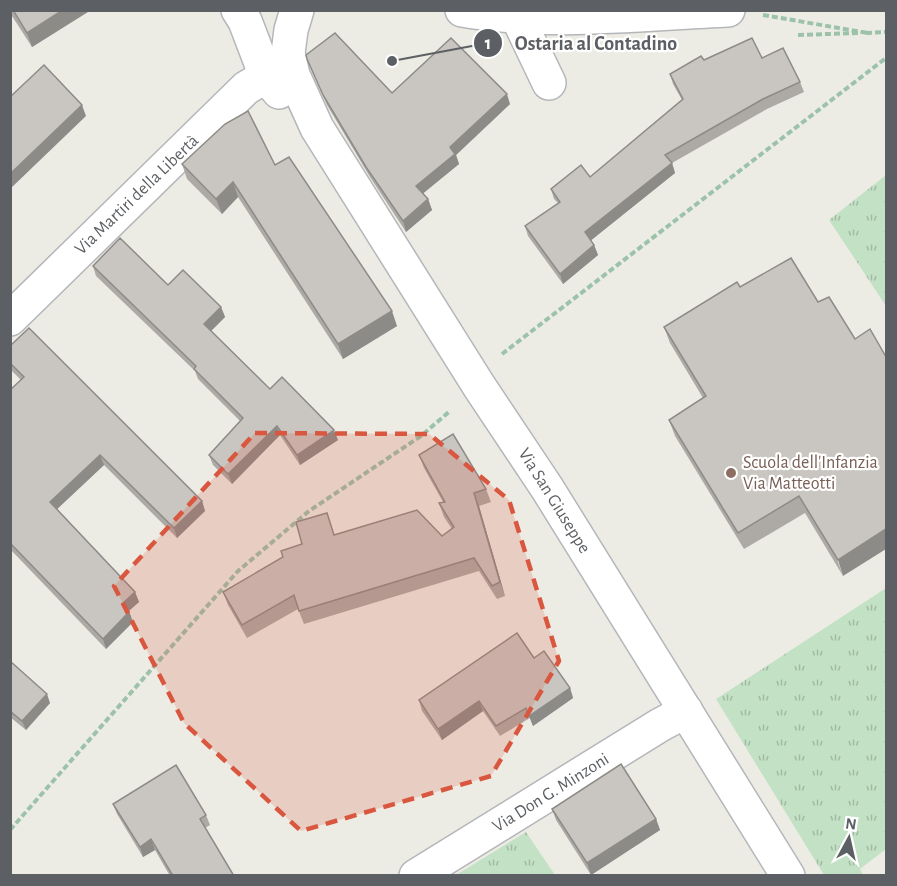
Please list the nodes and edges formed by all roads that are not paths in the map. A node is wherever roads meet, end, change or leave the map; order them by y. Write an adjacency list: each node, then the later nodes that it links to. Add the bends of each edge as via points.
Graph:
1 (238, 10): 6 (street, Via San Giuseppe)
2 (297, 10): 8 (street, Via San Giuseppe, via 288,53 293,75)
3 (462, 10): 5 (street)
4 (743, 12): 5 (street, via 558,18)
5 (515, 14): 7 (street)
6 (266, 76): 8 (street, Via San Giuseppe, via 297,114); 9 (street, Via Martiri della Libertà, via 246,88)
7 (549, 83)
8 (317, 128): 10 (street, Via San Giuseppe)
9 (10, 319)
10 (686, 711): 11 (street, Via Don G. Minzoni); 12 (street, Via San Giuseppe)
11 (416, 876)
12 (788, 876)

